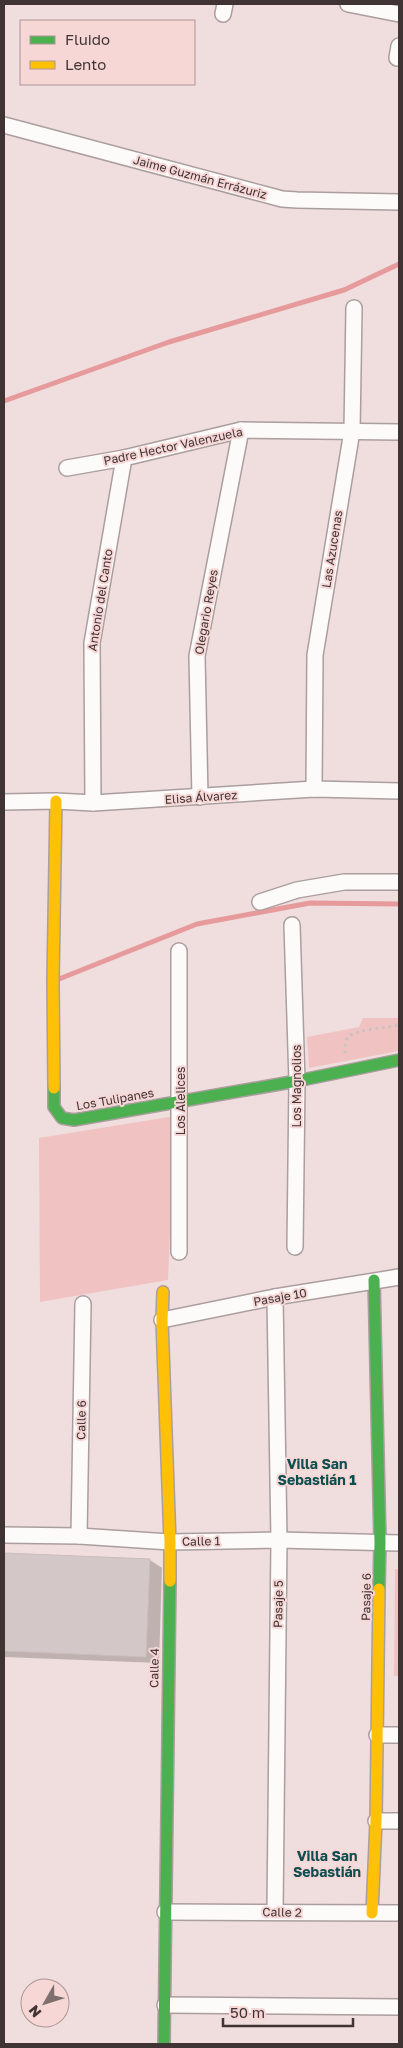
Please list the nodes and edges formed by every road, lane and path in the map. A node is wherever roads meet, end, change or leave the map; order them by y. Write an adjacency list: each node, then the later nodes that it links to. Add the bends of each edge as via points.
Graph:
1 (348, 4): 2 (street)
2 (399, 14)
3 (4, 125): 4 (street, Jaime Guzmán Errázuriz, via 282,199)
4 (399, 202)
5 (354, 308): 7 (street, Las Azucenas)
6 (241, 430): 7 (street, Padre Hector Valenzuela); 9 (street, Padre Hector Valenzuela); 13 (street, Olegario Reyes, via 198,656)
7 (352, 431): 8 (street, Padre Hector Valenzuela); 11 (street, Las Azucenas, via 315,655)
8 (399, 432)
9 (124, 458): 10 (street, Padre Hector Valenzuela); 16 (street, Antonio del Canto, via 92,643)
10 (67, 468)
11 (314, 789): 12 (street, Elisa Álvarez); 13 (street, Elisa Álvarez)
12 (399, 791)
13 (200, 797): 16 (street, Elisa Álvarez)
14 (56, 801): 15 (street, Elisa Álvarez); 16 (street, Elisa Álvarez); 25 (street, Los Tulipanes, via 54,1107 62,1118 74,1120)
15 (4, 802)
16 (94, 803)
17 (399, 882): 18 (street, via 344,882 297,890)
18 (260, 902)
19 (292, 925): 24 (street, Los Magnolios)
20 (179, 951): 25 (street, Los Alelices)
21 (399, 1024): 23 (path, via 356,1032 348,1038)
22 (399, 1060): 23 (street, Los Tulipanes)
23 (344, 1070): 24 (street, Los Tulipanes)
24 (297, 1081): 25 (street, Los Tulipanes); 26 (street, Los Magnolios)
25 (180, 1101): 27 (street, Los Alelices)
26 (295, 1247)
27 (179, 1252)
28 (399, 1277): 29 (street, Pasaje 10)
29 (374, 1280): 31 (street, Pasaje 10); 38 (street, Pasaje 6)
30 (163, 1292): 33 (street, Calle 4)
31 (275, 1298): 33 (street, Pasaje 10); 36 (street, Pasaje 5)
32 (83, 1304): 35 (street, Calle 6)
33 (162, 1320): 37 (street, Calle 4)
34 (4, 1535): 35 (street, Calle 1)
35 (79, 1536): 37 (street, Calle 1)
36 (279, 1540): 37 (street, Calle 1); 38 (street, Calle 1); 44 (street, Pasaje 5)
37 (170, 1542): 45 (street, Calle 4)
38 (380, 1542): 39 (street, Calle 1); 40 (street, Pasaje 6)
39 (399, 1542)
40 (377, 1735): 41 (street); 42 (street, Pasaje 6)
41 (399, 1735)
42 (376, 1821): 43 (street); 47 (street, Pasaje 6)
43 (399, 1821)
44 (275, 1911): 45 (street, Calle 2); 47 (street, Calle 2)
45 (165, 1912): 48 (street, Calle 4)
46 (399, 1913): 47 (street, Calle 2)
47 (372, 1914)
48 (165, 2005): 49 (street); 50 (street, Calle 4)
49 (399, 2007)
50 (164, 2044)

